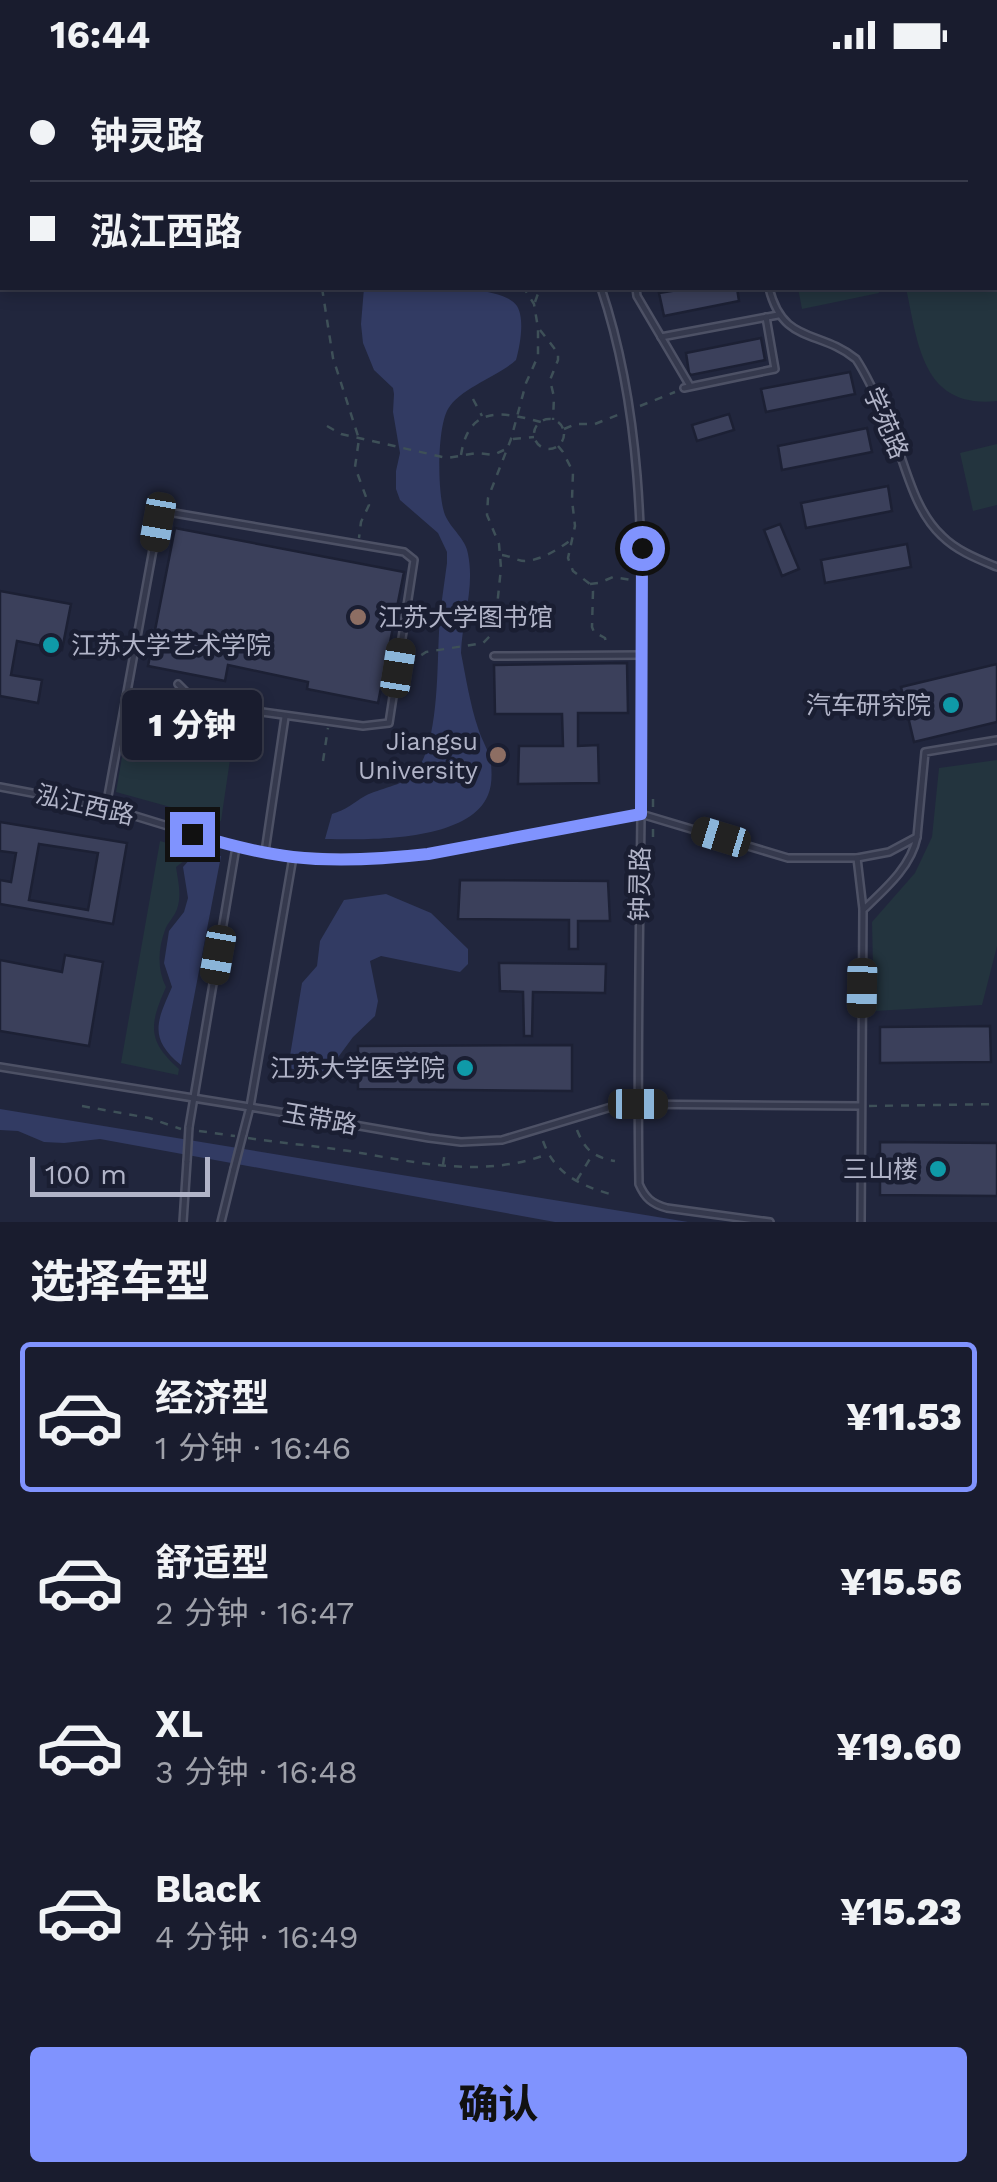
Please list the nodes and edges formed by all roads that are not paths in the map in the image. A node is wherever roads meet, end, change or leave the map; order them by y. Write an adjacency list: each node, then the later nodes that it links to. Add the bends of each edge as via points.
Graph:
1 (602, 290): 8 (lane, 钟灵路, via 637,460)
2 (636, 290): 6 (lane)
3 (770, 290): 4 (lane)
4 (778, 314): 5 (lane); 7 (lane, 学苑路, via 856,359 928,519 943,537)
5 (766, 316): 6 (lane); 6 (lane, via 775,369 687,387)
6 (661, 336)
7 (997, 567)
8 (642, 655): 9 (lane); 15 (lane, 钟灵路)
9 (494, 656)
10 (178, 684): 11 (lane, via 197,703)
11 (285, 717): 14 (lane, via 388,723 414,560 359,544 174,513 162,517); 18 (lane)
12 (997, 740): 16 (lane, via 925,752)
13 (0, 786): 14 (lane, 泓江西路)
14 (106, 806): 17 (lane, 泓江西路)
15 (641, 814): 19 (lane, 泓江西路, via 428,854); 20 (lane, via 788,858); 24 (lane, 钟灵路)
16 (917, 837): 20 (lane); 21 (lane, via 914,852)
17 (236, 847): 18 (lane, 泓江西路); 23 (lane)
18 (265, 852): 19 (lane, 泓江西路)
19 (293, 857): 26 (lane)
20 (857, 858): 21 (lane)
21 (863, 910): 25 (lane)
22 (0, 1067): 23 (lane, 玉带路)
23 (193, 1099): 26 (lane, 玉带路); 27 (lane, bridge)
24 (638, 1104): 25 (lane, 玉带路); 26 (lane, 玉带路, via 476,1142); 29 (lane, 钟灵路, via 639,1184 654,1204)
25 (861, 1106): 30 (lane)
26 (250, 1107): 28 (lane, bridge)
27 (182, 1222)
28 (221, 1222)
29 (770, 1222)
30 (861, 1222)

